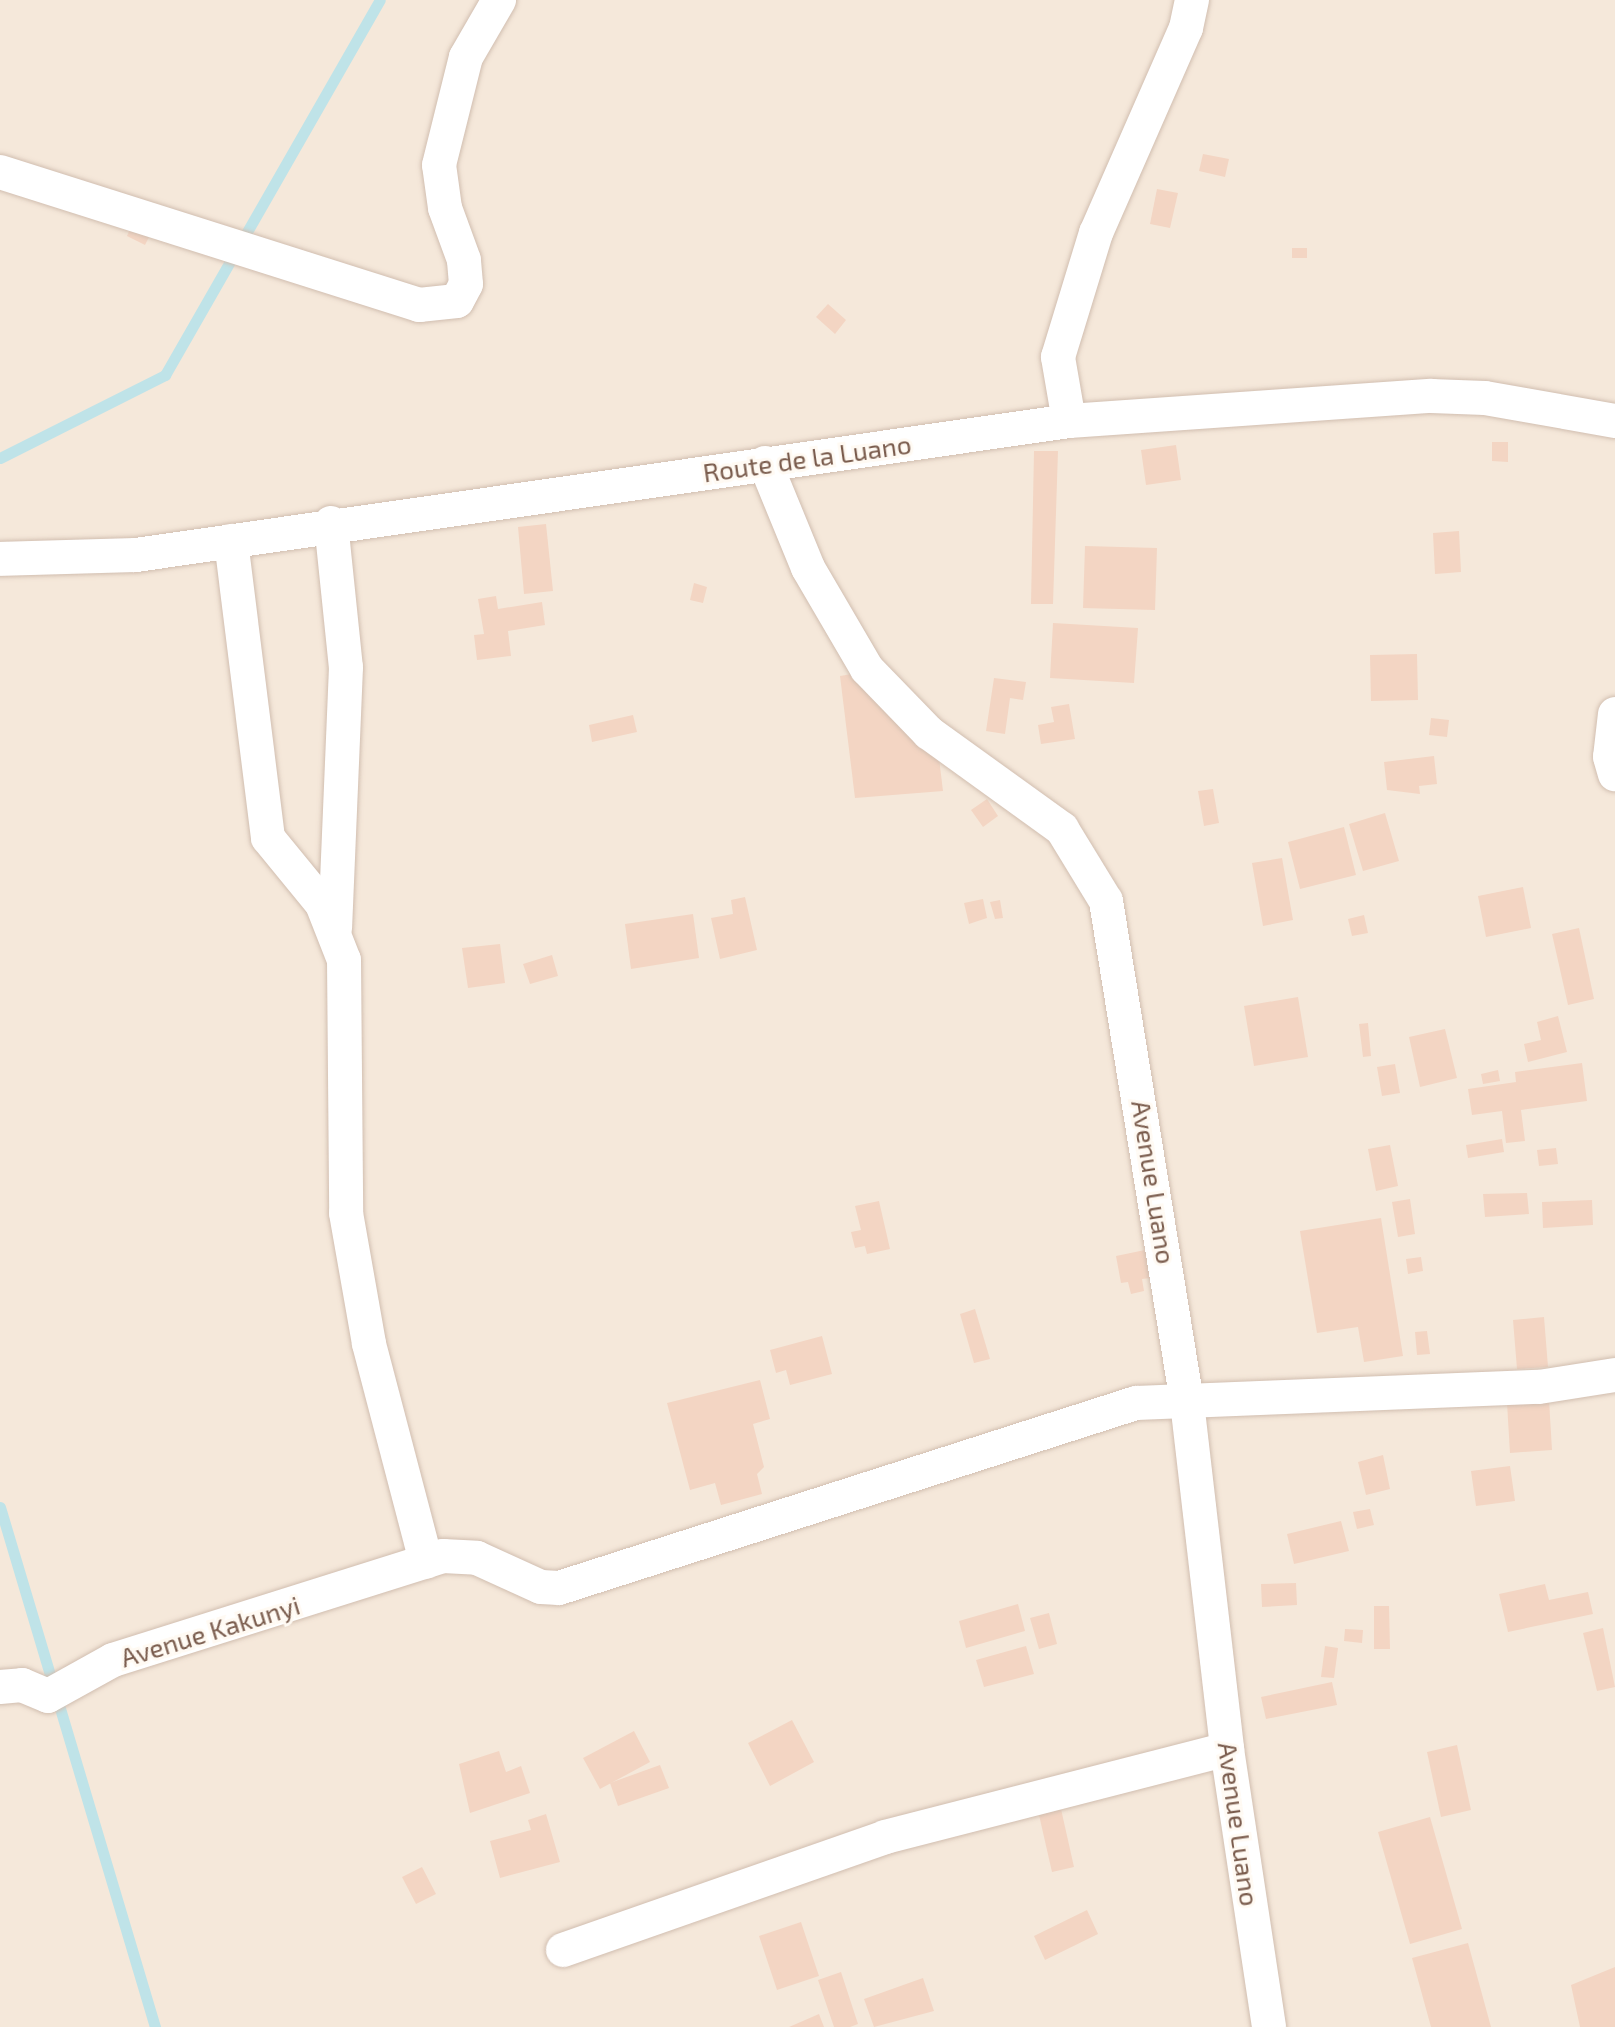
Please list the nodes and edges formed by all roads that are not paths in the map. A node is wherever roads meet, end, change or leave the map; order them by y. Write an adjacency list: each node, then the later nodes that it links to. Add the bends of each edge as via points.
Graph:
1 (499, 0): 3 (street, via 466,57 439,165 445,208 464,260 466,284 457,301 419,305)
2 (1192, 0): 4 (street, via 1186,28 1096,233 1058,357)
3 (0, 172)
4 (1069, 421): 5 (street, Route de la Luano, via 1431,396 1485,398); 6 (street, Route de la Luano)
5 (1615, 421)
6 (765, 463): 7 (street, Route de la Luano); 14 (street, Avenue Luano, via 808,568 867,669 929,733 1062,829 1106,901)
7 (331, 523): 8 (street, Route de la Luano); 12 (street, via 346,667)
8 (231, 541): 9 (street, Route de la Luano, via 136,555); 12 (street, via 268,838)
9 (0, 559)
10 (1615, 714): 11 (street, via 1610,757)
11 (1615, 774)
12 (335, 928): 15 (street, via 349,1005 346,1213 369,1344)
13 (1615, 1375): 14 (street, via 1539,1387)
14 (1187, 1402): 15 (street, via 1109,1410 559,1588 541,1587 477,1558 455,1554); 17 (street, Avenue Luano)
15 (426, 1562): 16 (street, Avenue Kakunyi, via 113,1660 48,1696 22,1685)
16 (0, 1687)
17 (1227, 1749): 18 (street, via 885,1837); 19 (street, Avenue Luano)
18 (563, 1950)
19 (1269, 2027)

